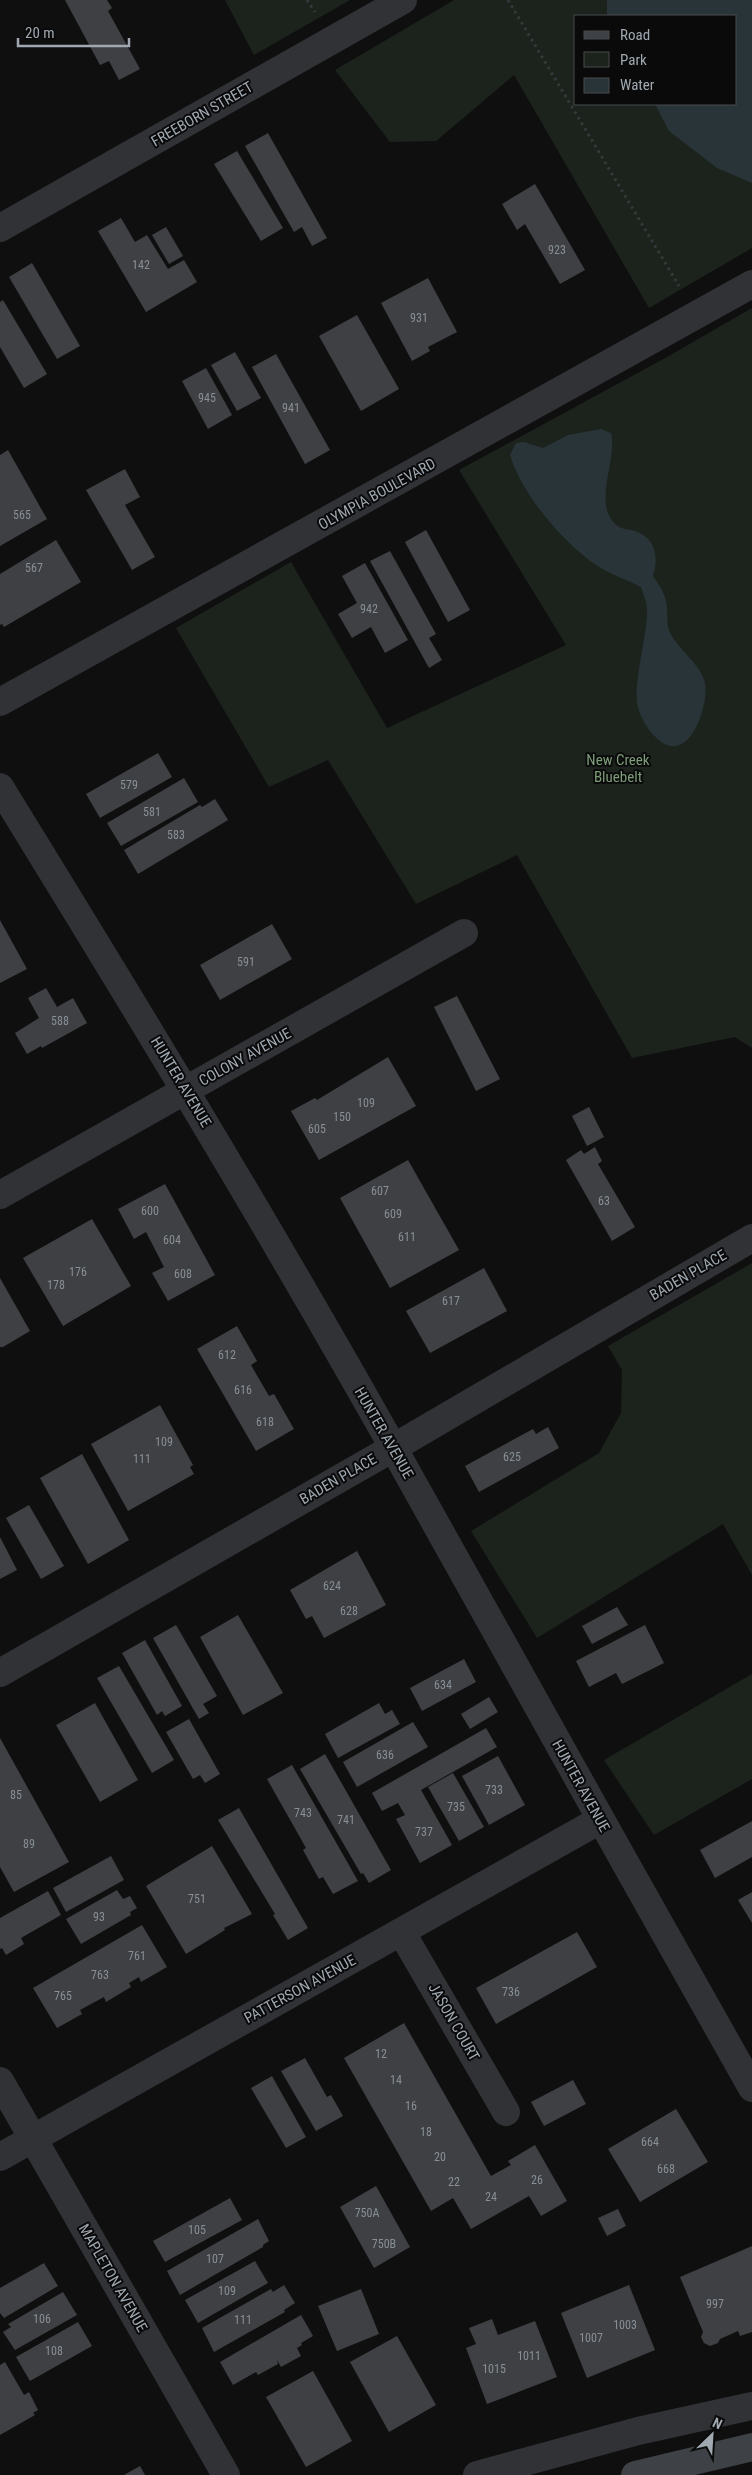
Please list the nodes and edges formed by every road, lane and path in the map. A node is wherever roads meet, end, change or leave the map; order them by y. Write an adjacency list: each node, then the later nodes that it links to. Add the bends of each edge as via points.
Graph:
1 (307, 0): 4 (path)
2 (403, 0): 5 (street, FREEBORN STREET)
3 (508, 0): 7 (path)
4 (315, 12)
5 (0, 228)
6 (752, 284): 8 (street, OLYMPIA BOULEVARD)
7 (681, 289)
8 (0, 702)
9 (0, 787): 11 (street, HUNTER AVENUE)
10 (464, 933): 11 (street, COLONY AVENUE)
11 (186, 1090): 12 (street, COLONY AVENUE); 14 (street, HUNTER AVENUE)
12 (0, 1195)
13 (752, 1238): 14 (street, BADEN PLACE)
14 (393, 1448): 15 (street, BADEN PLACE); 16 (street, HUNTER AVENUE)
15 (0, 1673)
16 (600, 1820): 17 (street, PATTERSON AVENUE); 19 (street, HUNTER AVENUE)
17 (402, 1932): 20 (street, JASON COURT); 21 (street, PATTERSON AVENUE)
18 (0, 2081): 21 (street, MAPLETON AVENUE)
19 (752, 2088)
20 (506, 2112)
21 (32, 2139): 22 (street, PATTERSON AVENUE); 25 (street, MAPLETON AVENUE)
22 (0, 2157)
23 (752, 2406): 26 (street, via 620,2435)
24 (752, 2447): 27 (main road)
25 (226, 2475)
26 (477, 2475)
27 (635, 2475)

